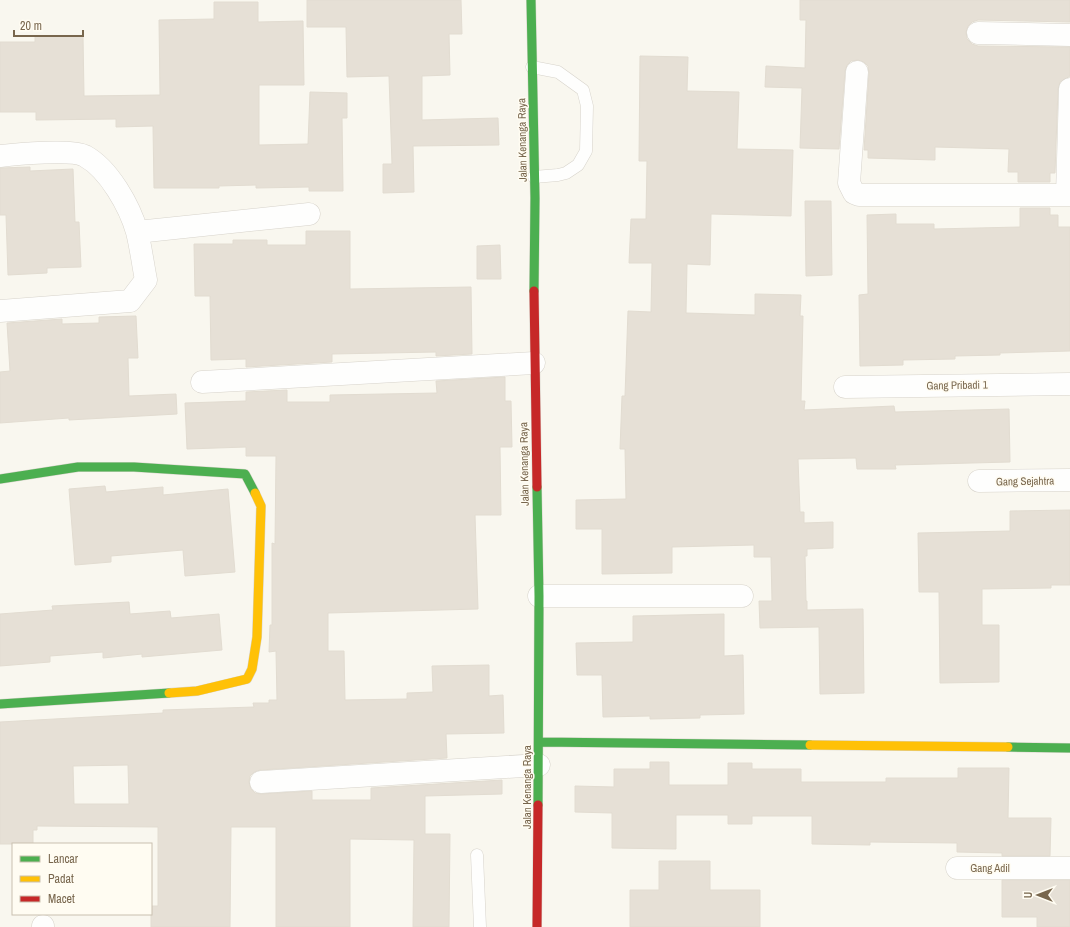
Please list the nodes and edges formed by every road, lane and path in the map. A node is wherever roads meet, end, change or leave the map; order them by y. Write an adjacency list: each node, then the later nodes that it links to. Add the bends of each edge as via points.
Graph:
1 (531, 0): 4 (street, Jalan Kenanga Raya)
2 (978, 33): 3 (street)
3 (1070, 34)
4 (532, 68): 8 (street, Jalan Kenanga Raya); 8 (lane, via 558,72 582,90 587,106 586,152 578,165 566,173)
5 (857, 72): 9 (street, via 849,183 859,195)
6 (1070, 89): 9 (street)
7 (0, 156): 11 (street, via 40,152 84,155 107,175 126,205)
8 (534, 177): 13 (street, Jalan Kenanga Raya)
9 (1069, 195)
10 (309, 214): 11 (street)
11 (137, 232): 12 (street, via 146,280 130,301)
12 (0, 311)
13 (534, 363): 14 (street); 20 (street, Jalan Kenanga Raya)
14 (202, 382)
15 (1070, 384): 16 (street, Gang Pribadi 1)
16 (845, 387)
17 (0, 479): 22 (street, via 78,467 134,467 245,474 261,506 257,638 252,669 247,679 197,691)
18 (1070, 480): 19 (street, Gang Sejahtra)
19 (979, 481)
20 (539, 596): 21 (street); 23 (street, Jalan Kenanga Raya)
21 (742, 596)
22 (0, 704)
23 (539, 742): 24 (street); 25 (street, Jalan Kenanga Raya)
24 (1070, 748)
25 (539, 765): 26 (street); 31 (street, Jalan Kenanga Raya)
26 (261, 782)
27 (477, 855): 30 (lane)
28 (957, 868): 29 (street, Gang Adil)
29 (1070, 868)
30 (480, 927)
31 (537, 927)

